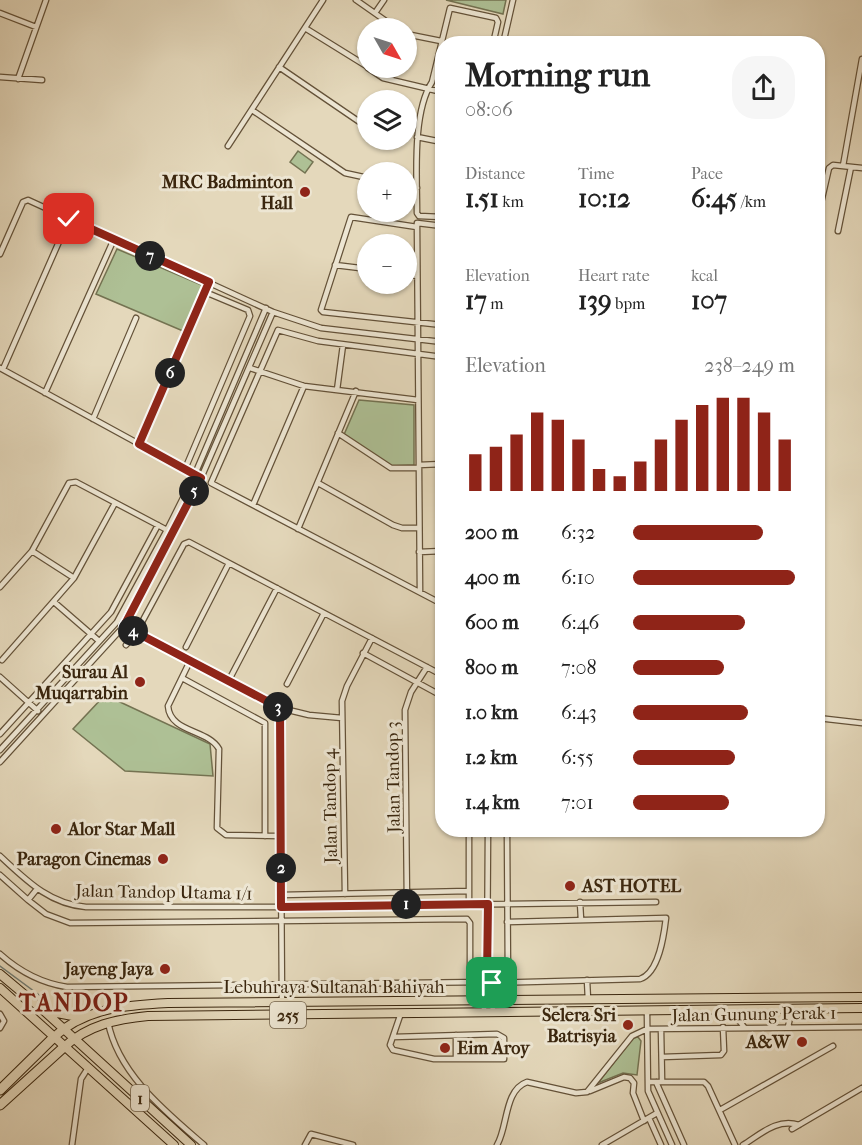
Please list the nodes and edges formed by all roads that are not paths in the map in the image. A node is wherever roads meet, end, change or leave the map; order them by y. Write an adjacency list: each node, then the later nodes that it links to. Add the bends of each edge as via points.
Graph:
1 (46, 0): 9 (street)
2 (323, 0): 10 (street)
3 (356, 0): 7 (street)
4 (384, 0): 7 (street)
5 (513, 0): 14 (street)
6 (0, 13): 9 (street)
7 (375, 13): 8 (street)
8 (382, 18)
9 (36, 27): 21 (street)
10 (305, 28): 17 (street); 18 (street)
11 (417, 36): 15 (street)
12 (442, 36): 13 (street, via 450,8 496,18)
13 (495, 36)
14 (505, 36)
15 (435, 39)
16 (862, 59): 31 (street)
17 (357, 61)
18 (279, 67): 26 (street); 27 (street)
19 (435, 68): 24 (street)
20 (0, 77): 21 (street)
21 (18, 78): 23 (street)
22 (383, 78): 24 (street)
23 (42, 80)
24 (427, 89): 25 (street); 28 (street)
25 (435, 91)
26 (252, 110): 30 (street); 34 (street, via 345,173)
27 (357, 120)
28 (417, 137): 29 (street)
29 (435, 141)
30 (228, 146)
31 (843, 166): 32 (street); 35 (street, via 831,166)
32 (851, 167): 33 (street); 41 (street)
33 (862, 168)
34 (357, 176)
35 (825, 181)
36 (417, 213): 37 (street)
37 (435, 217)
38 (69, 219): 43 (street); 44 (street, via 28,200 23,202); 61 (street)
39 (435, 225): 40 (street, via 417,223)
40 (417, 227): 42 (street); 45 (street, via 353,217)
41 (838, 231)
42 (417, 234)
43 (114, 239): 47 (street); 66 (street)
44 (0, 255)
45 (334, 265): 46 (street); 53 (street, via 322,311)
46 (357, 268)
47 (209, 282): 48 (street); 50 (street)
48 (205, 292): 70 (street); 73 (street, via 248,310 250,316)
49 (417, 294): 53 (street)
50 (266, 308): 51 (street); 74 (street)
51 (273, 312): 55 (street, via 321,328); 60 (street)
52 (136, 318): 68 (street)
53 (417, 323): 54 (street); 55 (street)
54 (435, 324)
55 (417, 339): 56 (street); 58 (street)
56 (435, 341)
57 (343, 345): 58 (street); 62 (street, via 278,330); 64 (street)
58 (417, 354): 59 (street); 67 (street)
59 (435, 356)
60 (250, 368): 62 (street); 75 (street)
61 (2, 369): 66 (street)
62 (259, 371): 63 (street); 78 (street, via 211,483)
63 (304, 386): 64 (street); 78 (street)
64 (337, 390): 65 (street)
65 (356, 391): 67 (street); 69 (street)
66 (45, 393): 68 (street)
67 (418, 400): 72 (street)
68 (93, 419): 70 (street)
69 (339, 433): 72 (street, via 391,468); 76 (street)
70 (139, 444): 73 (street)
71 (435, 465): 72 (street)
72 (419, 466): 80 (street)
73 (185, 469): 74 (street)
74 (195, 474): 75 (street); 82 (street)
75 (201, 478): 95 (street)
76 (318, 483): 80 (street, via 393,525); 81 (street)
77 (115, 503): 79 (street); 83 (street, via 76,482 69,483); 87 (street)
78 (253, 505): 81 (street)
79 (158, 525): 82 (street); 97 (street, via 117,603)
80 (419, 528): 85 (street)
81 (298, 529): 90 (street)
82 (167, 530): 94 (street)
83 (32, 551): 87 (street); 88 (street)
84 (435, 551): 85 (street)
85 (420, 552): 90 (street)
86 (229, 563): 89 (street); 96 (street, via 186,542); 101 (street)
87 (74, 578): 92 (street)
88 (0, 587)
89 (277, 588): 93 (street); 109 (street)
90 (420, 592): 91 (street)
91 (435, 600)
92 (54, 602): 97 (street); 103 (street)
93 (324, 613): 98 (street); 111 (street)
94 (117, 622): 95 (street); 99 (street)
95 (124, 626): 96 (street); 116 (street)
96 (136, 633): 100 (street); 104 (street)
97 (91, 634): 99 (street); 113 (street)
98 (372, 638): 102 (street, Jalan Tandop 4); 105 (street)
99 (99, 641): 115 (street)
100 (126, 645)
101 (186, 646)
102 (363, 653): 110 (street); 117 (street, Jalan Tandop 4, via 344,693)
103 (2, 660)
104 (190, 662): 108 (street); 109 (street)
105 (427, 667): 106 (street); 110 (street, Jalan Tandop 3)
106 (435, 671)
107 (0, 677): 113 (street)
108 (182, 678): 120 (street, via 262,720); 125 (street, via 168,712 173,721 219,749 217,828 226,835)
109 (228, 682): 114 (street)
110 (416, 683): 112 (street); 134 (street, Jalan Tandop 3, via 405,710)
111 (287, 684)
112 (435, 692)
113 (29, 703): 115 (street); 122 (street)
114 (280, 708): 117 (street); 121 (street)
115 (37, 710): 116 (street); 123 (street)
116 (42, 715): 124 (street)
117 (342, 718): 135 (street, Jalan Tandop 4)
118 (825, 719): 119 (street)
119 (862, 723)
120 (266, 726): 121 (street); 125 (street)
121 (279, 726): 126 (street)
122 (0, 734)
123 (0, 750)
124 (0, 762)
125 (266, 836): 126 (street)
126 (280, 836): 136 (street)
127 (468, 837): 133 (street)
128 (488, 837): 142 (street)
129 (507, 837): 143 (street)
130 (0, 856): 132 (street, Jalan Tandop Utama 1/1)
131 (0, 875): 137 (street)
132 (37, 889): 137 (street); 144 (street, Jalan Tandop Utama 1/1, via 60,902 86,907)
133 (470, 891): 134 (street); 141 (street)
134 (407, 892): 135 (street); 140 (street, Jalan Tandop 3)
135 (345, 894): 136 (street)
136 (281, 895): 144 (street)
137 (28, 900): 146 (street, via 65,922)
138 (656, 902): 139 (street, Jalan Tandop Utama 1/1)
139 (580, 903): 143 (street, Jalan Tandop Utama 1/1); 145 (street)
140 (407, 904): 141 (street, Jalan Tandop Utama 1/1); 144 (street, Jalan Tandop Utama 1/1)
141 (470, 904): 142 (street, Jalan Tandop Utama 1/1)
142 (488, 904): 143 (street, Jalan Tandop Utama 1/1); 150 (street)
143 (506, 904): 147 (street)
144 (281, 907): 146 (street)
145 (581, 920): 147 (street); 151 (street, via 666,918 660,951 646,977)
146 (282, 921): 152 (street, via 467,919); 155 (street)
147 (507, 922): 154 (street)
148 (0, 954): 155 (street, via 27,974 68,987)
149 (0, 974): 168 (main road, 1)
150 (487, 977): 153 (street); 157 (street)
151 (587, 980): 154 (street); 162 (street)
152 (470, 982): 153 (street); 155 (street)
153 (484, 982): 158 (street)
154 (508, 982): 157 (street)
155 (282, 985): 165 (street)
156 (0, 988): 189 (main road, 1)
157 (493, 991): 162 (main road, Lebuhraya Sultanah Bahiyah / 255, via 503,1000); 163 (main road, Lebuhraya Sultanah Bahiyah / 255); 174 (street)
158 (483, 992): 163 (street); 164 (main road)
159 (757, 998): 160 (main road, Lebuhraya Sultanah Bahiyah / 255); 162 (main road, Lebuhraya Sultanah Bahiyah / 255); 170 (main road)
160 (770, 998): 161 (main road, Lebuhraya Sultanah Bahiyah / 255); 171 (main road)
161 (862, 998)
162 (588, 999)
163 (483, 1000): 164 (main road, Lebuhraya Sultanah Bahiyah / 255); 173 (street)
164 (470, 1001): 165 (main road, Lebuhraya Sultanah Bahiyah / 255)
165 (282, 1002): 177 (main road, Lebuhraya Sultanah Bahiyah / 255, via 131,1005)
166 (862, 1008): 167 (main road, Lebuhraya Sultanah Bahiyah / 255)
167 (792, 1009): 171 (main road, Lebuhraya Sultanah Bahiyah / 255); 181 (street)
168 (43, 1010): 177 (main road); 185 (main road, 1)
169 (731, 1010): 170 (main road, Lebuhraya Sultanah Bahiyah / 255); 172 (main road, Lebuhraya Sultanah Bahiyah / 255); 180 (street)
170 (757, 1010): 171 (main road, Lebuhraya Sultanah Bahiyah / 255)
171 (770, 1010)
172 (646, 1011): 174 (main road, Lebuhraya Sultanah Bahiyah / 255); 186 (street)
173 (484, 1012): 174 (main road, Lebuhraya Sultanah Bahiyah / 255); 175 (main road, Lebuhraya Sultanah Bahiyah / 255)
174 (493, 1012)
175 (400, 1013): 178 (main road, Lebuhraya Sultanah Bahiyah / 255, via 148,1016); 190 (street)
176 (0, 1014): 183 (street, via 4,1021)
177 (83, 1018): 185 (main road, Lebuhraya Sultanah Bahiyah / 255)
178 (108, 1022): 184 (main road, Lebuhraya Sultanah Bahiyah / 255); 212 (street, via 118,1053 132,1074)
179 (723, 1027): 180 (street, Jalan Gunung Perak 1); 187 (street, Jalan Gunung Perak 1); 195 (street, via 721,1055)
180 (744, 1027): 181 (street, Jalan Gunung Perak 1)
181 (788, 1027): 182 (street, Jalan Gunung Perak 1)
182 (862, 1027)
183 (0, 1028)
184 (94, 1028): 191 (main road, Lebuhraya Sultanah Bahiyah / 255); 194 (main road, via 86,1040)
185 (63, 1029): 189 (main road, Lebuhraya Sultanah Bahiyah); 191 (main road, 1)
186 (647, 1029): 187 (street, Jalan Gunung Perak 1); 199 (street); 202 (street, via 632,1036)
187 (661, 1029): 195 (street)
188 (456, 1035): 190 (street); 196 (street); 196 (street, via 497,1034 504,1038 504,1059)
189 (54, 1037): 193 (main road, 1); 201 (highway)
190 (393, 1037): 196 (street, via 393,1050 434,1059)
191 (73, 1039): 193 (main road, Lebuhraya Sultanah Bahiyah); 194 (main road, 1)
192 (833, 1046): 204 (street)
193 (64, 1047): 197 (main road, 1); 203 (highway)
194 (88, 1052): 211 (main road, 1)
195 (662, 1057): 198 (street)
196 (456, 1059)
197 (88, 1068): 209 (street, via 81,1079); 210 (main road, 1)
198 (659, 1081): 199 (street); 204 (street, via 704,1082); 219 (street)
199 (648, 1082): 205 (street)
200 (862, 1088): 207 (street)
201 (0, 1090)
202 (587, 1092): 206 (street, via 624,1077 632,1080 633,1093); 215 (street, via 522,1084 512,1098)
203 (0, 1105)
204 (720, 1110): 220 (street)
205 (657, 1113): 206 (street); 218 (street)
206 (647, 1119): 216 (street); 217 (street)
207 (799, 1125): 208 (street); 221 (street, via 779,1124)
208 (792, 1129)
209 (72, 1145)
210 (174, 1145)
211 (191, 1145)
212 (204, 1145)
213 (305, 1145): 214 (street, via 311,1134)
214 (353, 1145)
215 (497, 1145)
216 (602, 1145)
217 (661, 1145)
218 (672, 1145)
219 (684, 1145)
220 (735, 1145)
221 (743, 1145)

